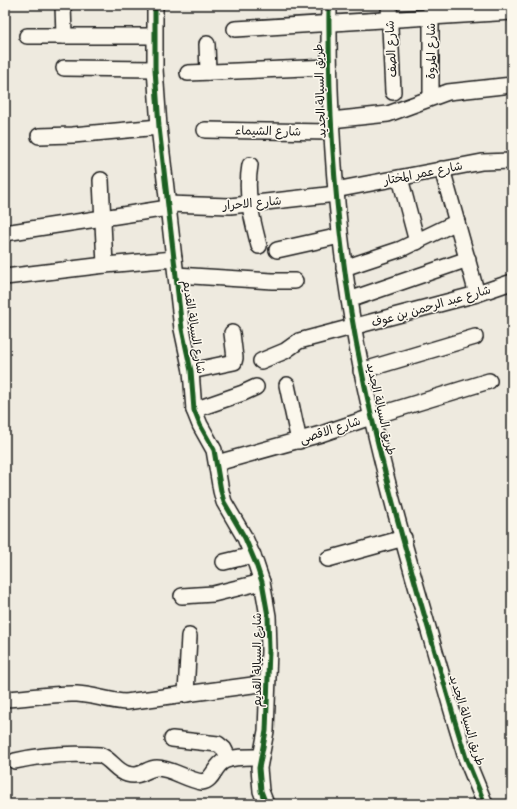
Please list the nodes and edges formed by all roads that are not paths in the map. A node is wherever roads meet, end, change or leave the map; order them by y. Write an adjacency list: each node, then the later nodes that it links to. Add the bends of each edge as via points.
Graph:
1 (63, 5): 10 (street)
2 (155, 5): 11 (street, شارع السيالة القديم)
3 (329, 5): 7 (street, طريق السيالة الجديد)
4 (431, 11): 5 (street); 6 (street); 20 (street, شارع المروة)
5 (389, 12): 7 (street); 19 (street, شارع الصف)
6 (512, 12)
7 (328, 22): 8 (street); 13 (street, طريق السيالة الجديد)
8 (235, 29)
9 (26, 36): 10 (street)
10 (64, 36): 11 (street)
11 (154, 36): 15 (street, شارع السيالة القديم)
12 (207, 44): 16 (street)
13 (329, 67): 16 (street); 21 (street, طريق السيالة الجديد)
14 (64, 68): 15 (street)
15 (155, 69): 22 (street, شارع السيالة القديم)
16 (208, 72): 17 (street)
17 (188, 73)
18 (512, 85): 20 (street, شارع الشيماء, via 457,90)
19 (393, 92)
20 (431, 97): 21 (street, شارع الشيماء, via 388,114)
21 (331, 126): 23 (street, شارع الشيماء); 30 (street, طريق السيالة الجديد)
22 (159, 127): 24 (street); 32 (street, شارع السيالة القديم)
23 (205, 130)
24 (39, 136)
25 (512, 161): 27 (street, شارع عمر المختار, via 482,162)
26 (250, 165): 31 (street)
27 (442, 169): 28 (street, شارع عمر المختار); 34 (street)
28 (400, 178): 30 (street, شارع عمر المختار); 37 (street)
29 (101, 180): 33 (street)
30 (336, 192): 31 (street, شارع الاحرار); 36 (street, طريق السيالة الجديد)
31 (249, 205): 32 (street, شارع الاحرار); 38 (street)
32 (168, 206): 33 (street, شارع الاحرار); 40 (street, شارع السيالة القديم)
33 (103, 218): 35 (street, شارع الاحرار); 42 (street)
34 (457, 222): 37 (street); 41 (street)
35 (5, 233)
36 (340, 236): 39 (street); 43 (street, طريق السيالة الجديد)
37 (417, 242): 43 (street, via 395,252)
38 (259, 246)
39 (277, 250)
40 (174, 259): 42 (street); 44 (street, شارع السيالة القديم)
41 (468, 259): 48 (street); 49 (street)
42 (105, 265): 45 (street)
43 (344, 268): 49 (street, طريق السيالة الجديد)
44 (176, 276): 46 (street); 54 (street, شارع السيالة القديم, via 182,328)
45 (5, 277)
46 (295, 281)
47 (512, 282): 48 (street, شارع عبد الرحمن بن عوف)
48 (478, 294): 50 (street, شارع عبد الرحمن بن عوف)
49 (349, 300): 50 (street, طريق السيالة الجديد)
50 (353, 328): 53 (street, شارع عبد الرحمن بن عوف, via 300,341 285,351); 55 (street, طريق السيالة الجديد)
51 (232, 333): 54 (street, via 234,362)
52 (475, 337): 55 (street)
53 (261, 361)
54 (191, 371): 59 (street, شارع السيالة القديم)
55 (361, 371): 60 (street, طريق السيالة الجديد)
56 (489, 381): 60 (street, شارع الاقصى)
57 (287, 385): 61 (street)
58 (256, 387): 59 (street)
59 (194, 410): 62 (street, شارع السيالة القديم, via 212,444)
60 (371, 417): 61 (street, شارع الاقصى); 63 (street, طريق السيالة الجديد)
61 (299, 441): 62 (street, شارع الاقصى)
62 (217, 463): 64 (street, شارع السيالة القديم, via 224,502)
63 (404, 538): 65 (street); 78 (street, طريق السيالة الجديد, via 466,758)
64 (253, 555): 66 (street); 67 (street, شارع السيالة القديم)
65 (328, 559)
66 (224, 562)
67 (262, 582): 68 (street, via 213,594); 70 (street, شارع السيالة القديم, via 270,633)
68 (182, 596)
69 (189, 636): 71 (street)
70 (267, 683): 71 (street); 74 (street, شارع السيالة القديم, via 266,731)
71 (186, 694): 72 (street, via 126,702 72,694)
72 (5, 699)
73 (172, 739): 75 (street, via 218,744)
74 (261, 757): 75 (street); 77 (street, شارع السيالة القديم, via 259,779)
75 (229, 759): 76 (street, via 219,764 208,780 202,782 158,768 130,775 100,755 60,753)
76 (15, 761)
77 (266, 804)
78 (485, 804)

